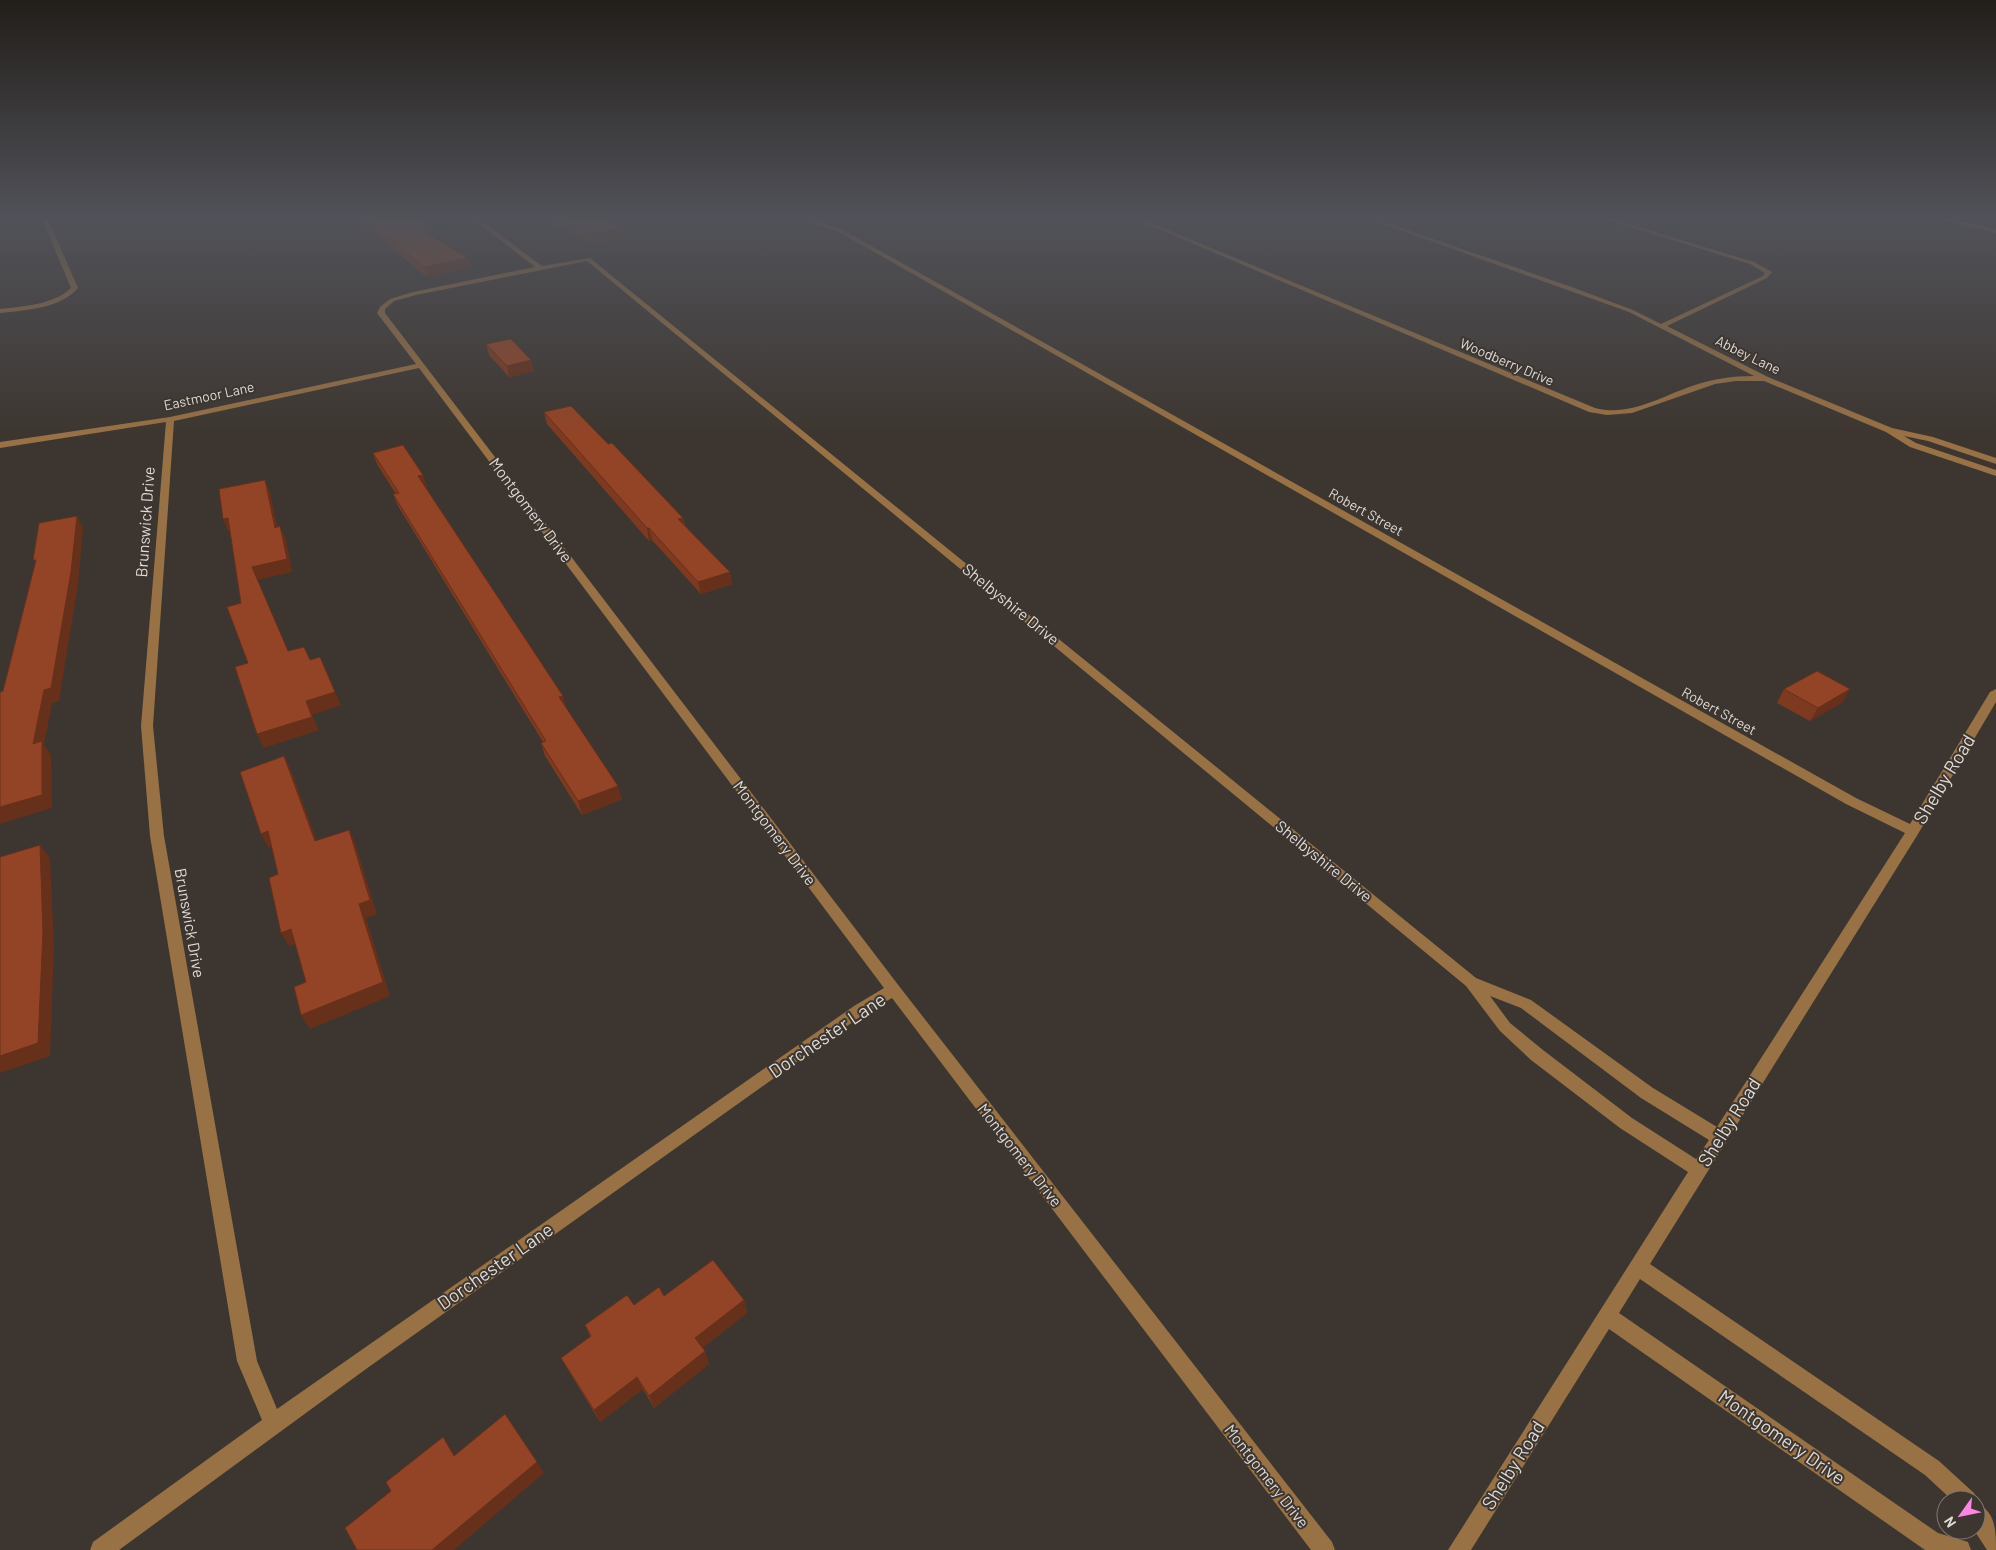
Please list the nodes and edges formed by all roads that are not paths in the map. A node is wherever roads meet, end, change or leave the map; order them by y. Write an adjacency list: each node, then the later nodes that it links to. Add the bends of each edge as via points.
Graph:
1 (71, 291): 8 (street, via 49,302)
2 (423, 291): 10 (street, Montgomery Drive, via 387,303 382,308 382,313)
3 (629, 291): 19 (street, Shelbyshire Drive)
4 (948, 291): 18 (street, Robert Street, via 1851,802)
5 (1310, 291): 11 (street, Woodberry Drive, via 1598,411 1618,413 1633,410 1726,379)
6 (1577, 291): 9 (street, Abbey Lane)
7 (1735, 291): 9 (street)
8 (0, 311)
9 (1662, 326): 11 (street, Abbey Lane)
10 (422, 365): 12 (street, Eastmoor Lane); 20 (street, Montgomery Drive)
11 (1764, 379): 13 (street, Abbey Lane)
12 (170, 419): 14 (street, Eastmoor Lane); 25 (street, Brunswick Drive, via 147,726 150,775 157,836 247,1361)
13 (1888, 430): 15 (street, Abbey Lane, via 1930,439); 16 (street, Abbey Lane, via 1913,445)
14 (0, 445)
15 (1996, 461)
16 (1996, 472)
17 (1996, 692): 18 (street, Shelby Road)
18 (1913, 831): 21 (street, Shelby Road)
19 (1470, 982): 21 (street, Shelbyshire Drive, via 1526,1004 1647,1093); 22 (street, Shelbyshire Drive, via 1505,1027 1537,1055 1626,1123)
20 (894, 990): 25 (street, Dorchester Lane, via 843,1022); 30 (street, Montgomery Drive)
21 (1720, 1138): 22 (street, Shelby Road)
22 (1699, 1170): 23 (street, Shelby Road)
23 (1638, 1267): 24 (street, Shelby Road); 26 (street, via 1932,1468)
24 (1607, 1316): 31 (street, Shelby Road); 32 (street, Montgomery Drive, via 1933,1542)
25 (274, 1424): 29 (street, Dorchester Lane)
26 (1956, 1490)
27 (1986, 1529): 28 (street)
28 (1996, 1545)
29 (101, 1550)
30 (1324, 1550)
31 (1459, 1550)
32 (1960, 1550)

